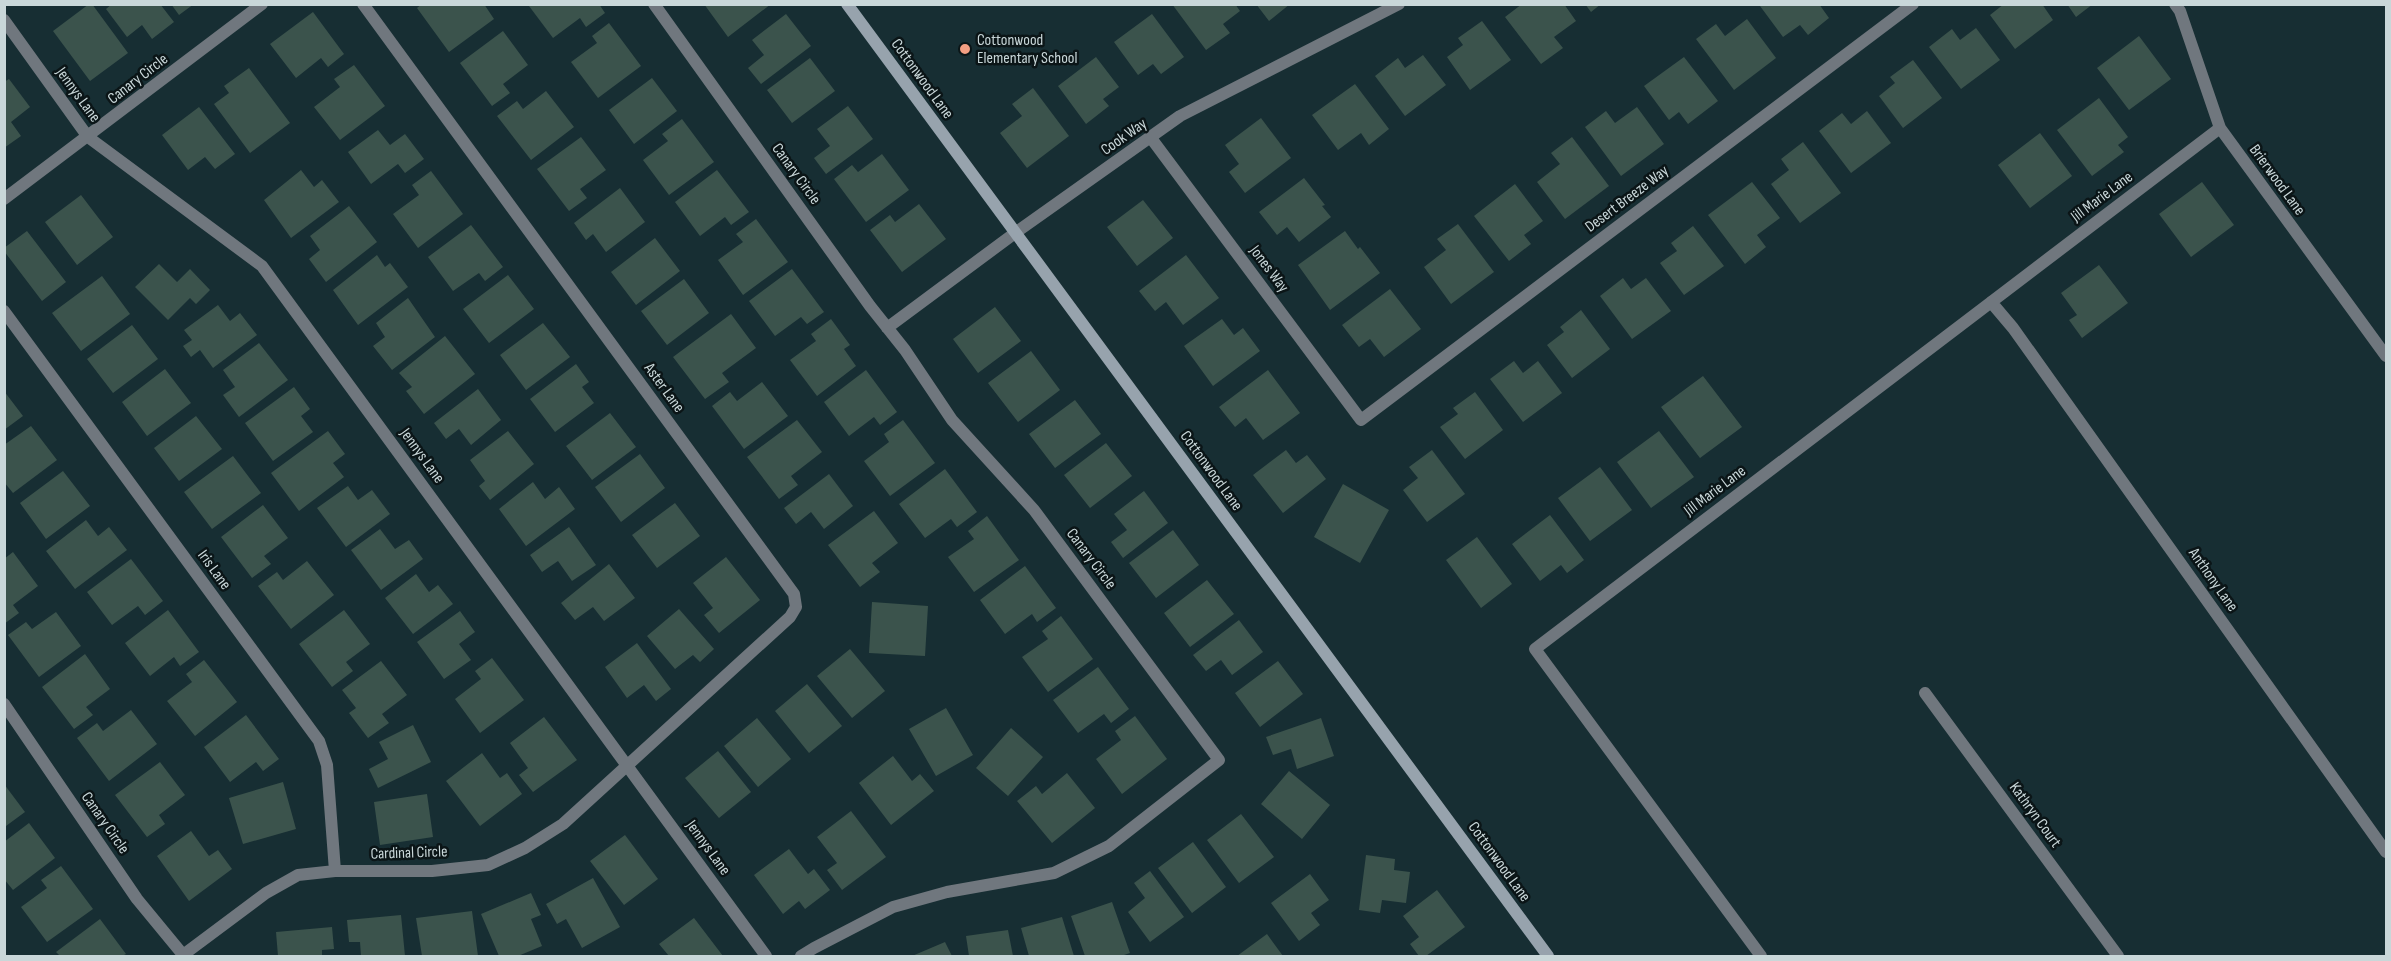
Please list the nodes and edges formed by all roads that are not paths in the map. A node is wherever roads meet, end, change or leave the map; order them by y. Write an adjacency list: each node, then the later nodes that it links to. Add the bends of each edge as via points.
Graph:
1 (262, 4): 10 (street, Canary Circle)
2 (363, 4): 21 (street, Aster Lane, via 796,600 790,617)
3 (654, 4): 16 (street, Canary Circle)
4 (847, 4): 13 (main road, Cottonwood Lane)
5 (1400, 4): 11 (street, Cook Way, via 1180,116)
6 (1913, 4): 18 (street, Desert Breeze Way)
7 (2175, 4): 9 (street, Brierwood Lane)
8 (4, 20): 10 (street, Jennys Lane)
9 (2220, 128): 14 (street, Jill Marie Lane); 17 (street, Brierwood Lane)
10 (88, 137): 12 (street, Canary Circle); 21 (street, Jennys Lane, via 262,266)
11 (1151, 138): 13 (street, Cook Way); 18 (street, Jones Way)
12 (4, 199)
13 (1015, 233): 16 (street, Cook Way); 27 (main road, Cottonwood Lane)
14 (1991, 303): 22 (street, Anthony Lane, via 2013,328); 28 (street, Jill Marie Lane, via 1534,648)
15 (4, 311): 23 (street, Iris Lane, via 319,741 327,765)
16 (887, 328): 26 (street, Canary Circle, via 952,420 1034,510 1219,760 1109,846 1054,873 947,892 893,907)
17 (2386, 357)
18 (1361, 420)
19 (1925, 693): 29 (street, Kathryn Court)
20 (4, 704): 24 (street, Canary Circle, via 137,899)
21 (628, 764): 23 (street, Cardinal Circle, via 563,824 488,865 432,871); 25 (street, Jennys Lane)
22 (2386, 852)
23 (335, 871): 24 (street, Cardinal Circle, via 298,875 266,893)
24 (183, 956)
25 (766, 957)
26 (801, 957)
27 (1548, 957)
28 (1761, 957)
29 (2118, 957)

